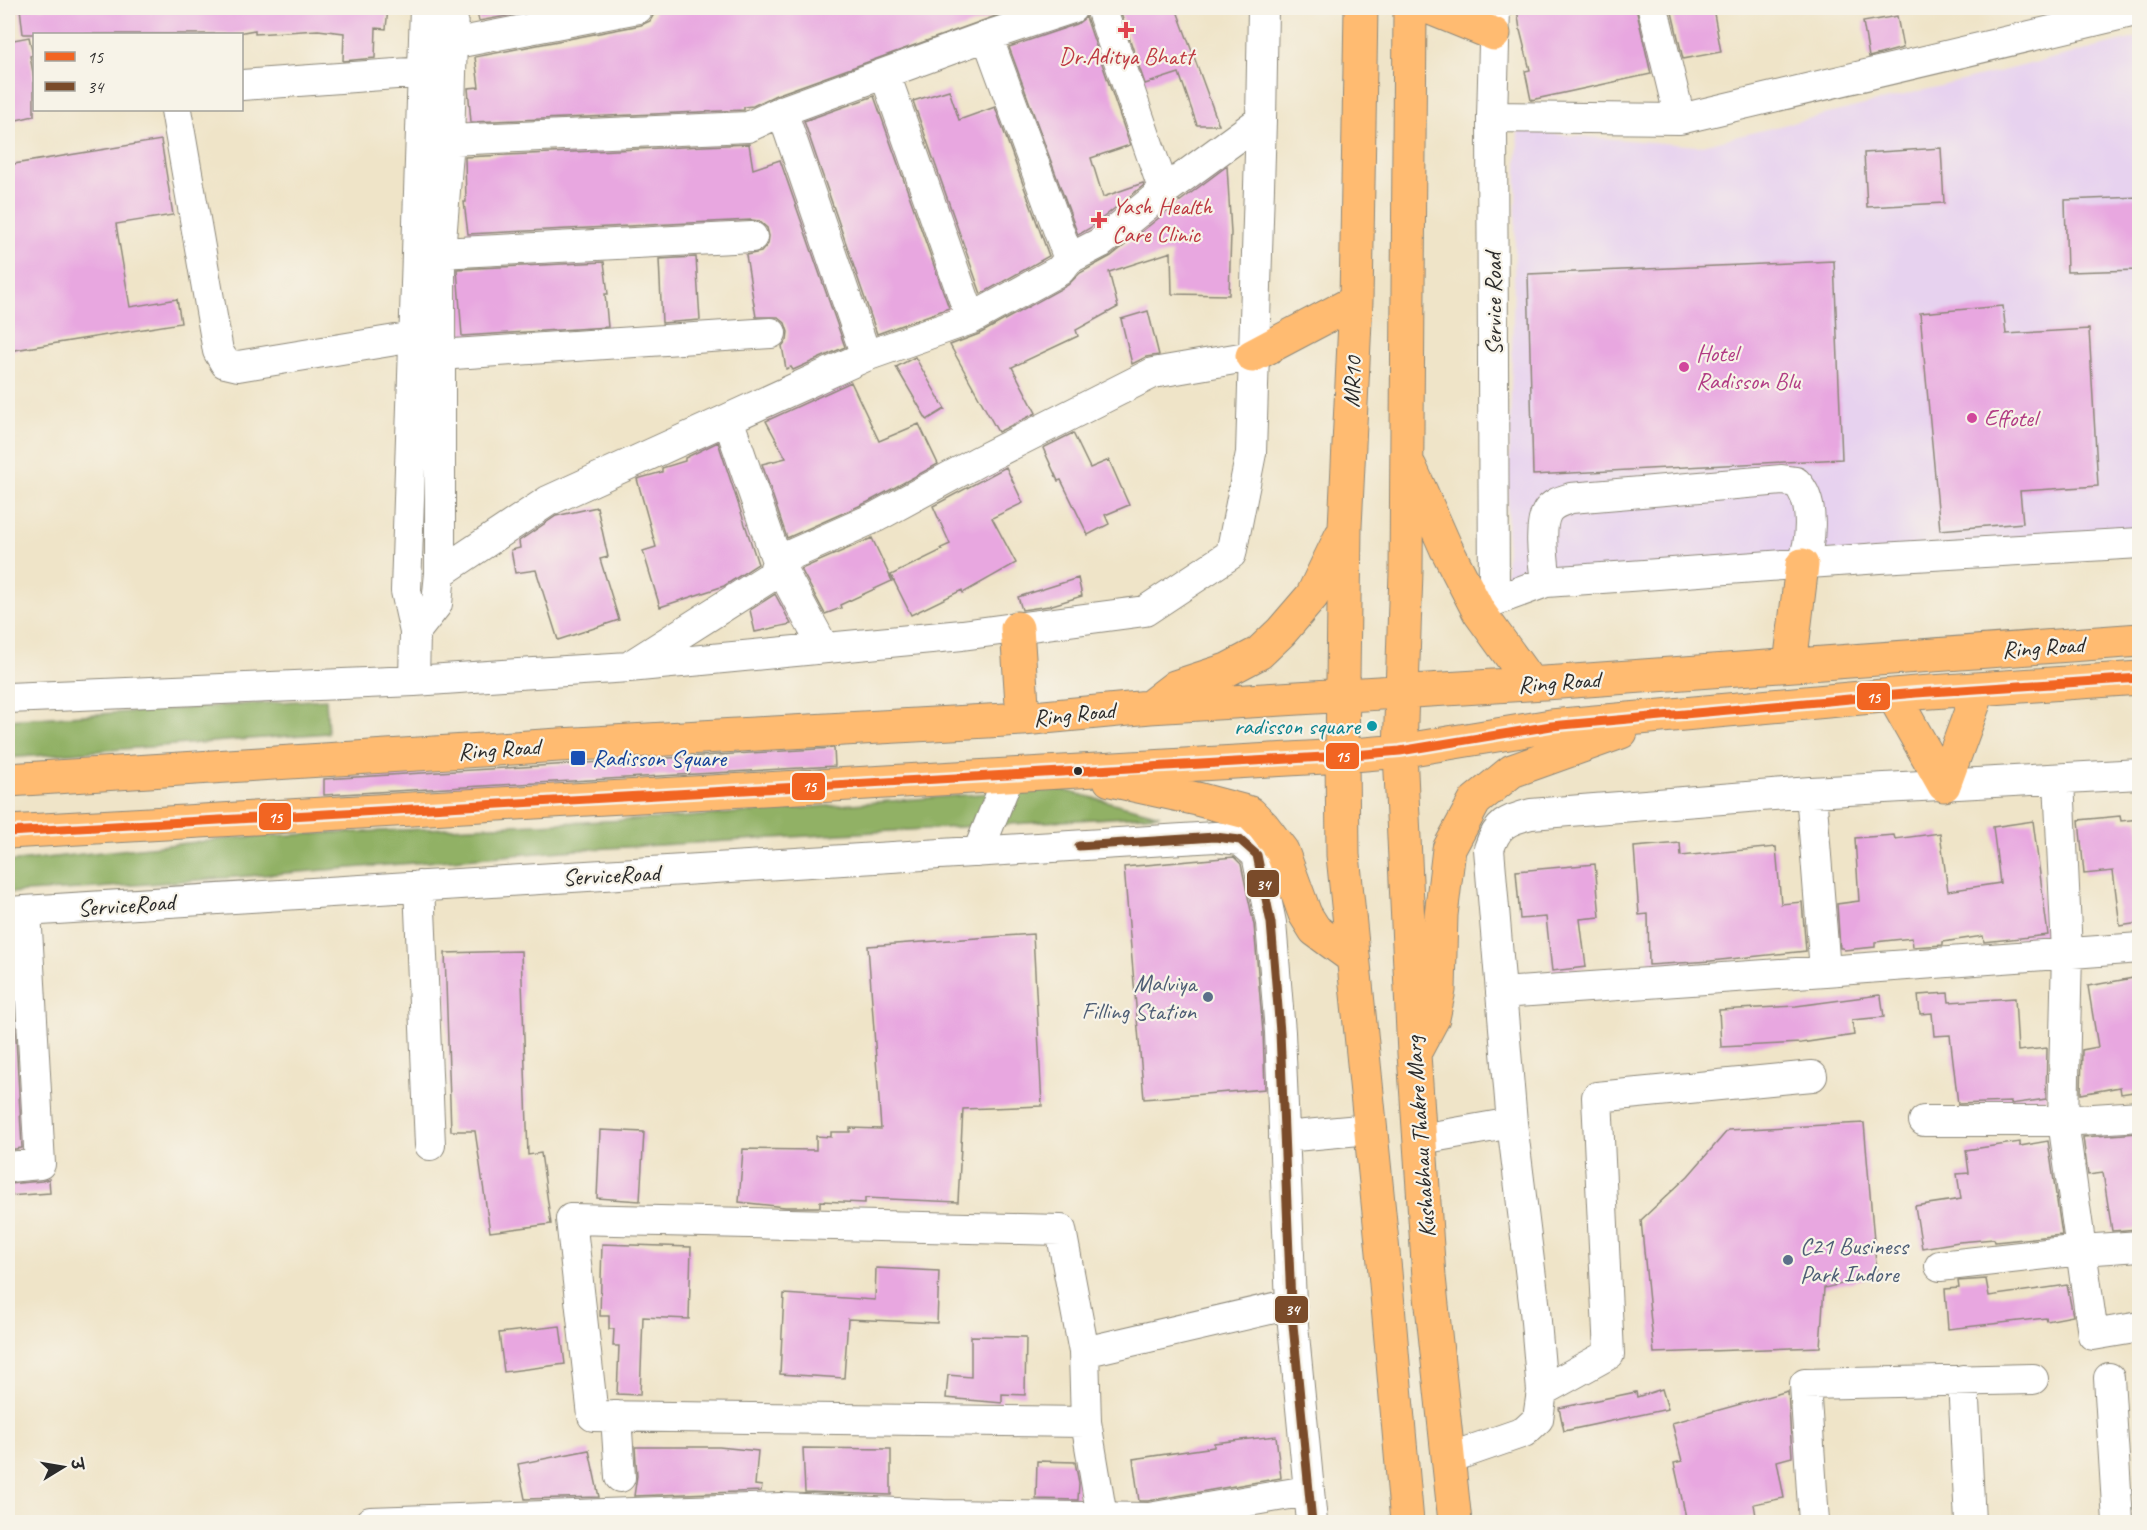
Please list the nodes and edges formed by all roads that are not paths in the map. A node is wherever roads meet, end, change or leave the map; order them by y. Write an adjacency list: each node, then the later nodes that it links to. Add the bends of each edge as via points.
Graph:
1 (425, 8): 15 (street)
2 (453, 8): 14 (street)
3 (638, 8): 14 (street)
4 (1072, 8): 13 (street)
5 (1101, 8): 24 (street)
6 (1263, 8): 22 (street)
7 (1361, 8): 28 (main road, MR10)
8 (1410, 8): 36 (main road)
9 (1430, 8): 12 (main road)
10 (1653, 8): 21 (street)
11 (2139, 10): 21 (street)
12 (1494, 21): 20 (street, Service Road)
13 (987, 36): 16 (street); 27 (street)
14 (451, 44): 23 (street)
15 (424, 72): 17 (street); 31 (street)
16 (885, 74): 19 (street); 29 (street)
17 (243, 86)
18 (177, 111): 31 (street, via 218,351 225,363 238,366)
19 (782, 111): 23 (street, via 748,127); 33 (street)
20 (1492, 117): 21 (street); 43 (street, Service Road)
21 (1680, 119)
22 (1261, 120): 24 (street); 34 (street)
23 (449, 140): 26 (street)
24 (1164, 191): 27 (street, via 1100,243)
25 (752, 237): 26 (street)
26 (440, 253): 32 (street)
27 (1070, 259): 29 (street, via 1060,270)
28 (1356, 301): 34 (main road); 37 (main road, MR10)
29 (971, 319): 33 (street)
30 (771, 333): 32 (street)
31 (414, 336): 45 (street, via 406,591)
32 (439, 355): 41 (street)
33 (866, 356): 35 (street)
34 (1252, 356): 39 (street, via 1153,372 876,517); 44 (street, via 1251,453 1231,555 1145,611)
35 (728, 419): 39 (street); 41 (street, via 548,501)
36 (1406, 457): 43 (main road, via 1446,548); 54 (main road)
37 (1345, 527): 56 (main road, MR10); 58 (main road, via 1312,596 1259,653 1227,670 1176,687)
38 (2139, 543): 40 (street)
39 (777, 561): 47 (street); 49 (street, via 773,575)
40 (1802, 565): 42 (street); 42 (street, via 1809,543 1804,491 1796,482 1782,480 1556,502 1546,512 1543,526); 48 (main road)
41 (440, 573): 45 (street, via 437,604)
42 (1546, 582): 43 (street)
43 (1487, 607): 52 (main road)
44 (1017, 628): 47 (street); 60 (main road)
45 (415, 632): 51 (street)
46 (2139, 640): 48 (main road, Ring Road)
47 (824, 648): 49 (street)
48 (1790, 665): 52 (main road, Ring Road)
49 (629, 667): 51 (street)
50 (2139, 678): 53 (main road, Ring Road)
51 (414, 681): 57 (street)
52 (1531, 684): 54 (main road, Ring Road)
53 (1979, 689): 55 (main road, Ring Road); 68 (main road)
54 (1401, 692): 56 (main road, Ring Road); 61 (main road)
55 (1893, 695): 59 (main road, Ring Road); 68 (main road)
56 (1342, 696): 58 (main road, Ring Road); 62 (main road, MR10)
57 (8, 698)
58 (1150, 707): 60 (main road, Ring Road)
59 (1668, 716): 61 (main road, Ring Road, via 1551,726); 79 (main road, via 1512,771 1475,801 1449,849 1441,915 1439,990 1433,1018)
60 (1023, 719): 66 (main road, Ring Road)
61 (1400, 751): 62 (main road, Ring Road); 79 (main road, Kushabhau Thakre Marg)
62 (1342, 756): 63 (main road, Ring Road); 76 (main road, Kushabhau Thakre Marg, via 1343,855)
63 (1068, 771): 65 (main road, Ring Road); 76 (main road, via 1250,813 1282,851 1305,914 1315,930)
64 (2139, 774): 67 (street)
65 (1010, 775): 70 (main road, Ring Road); 71 (street)
66 (8, 780)
67 (2059, 780): 68 (street); 75 (street)
68 (1944, 785): 69 (street)
69 (1811, 792): 77 (street); 78 (street, via 1531,814 1511,819 1501,826 1489,849)
70 (8, 832)
71 (978, 852): 72 (street, ServiceRoad); 86 (street, ServiceRoad, via 1215,837 1240,840 1257,855 1272,923)
72 (419, 886): 73 (street, ServiceRoad); 88 (street)
73 (17, 912): 89 (street, via 40,1164)
74 (2139, 948): 75 (street)
75 (2067, 952): 77 (street); 83 (street)
76 (1352, 957): 85 (main road, Kushabhau Thakre Marg)
77 (1825, 972): 78 (street)
78 (1501, 993): 84 (street)
79 (1414, 1054): 87 (main road, Kushabhau Thakre Marg)
80 (1812, 1076): 99 (street, via 1597,1098 1609,1354)
81 (2139, 1116): 83 (street)
82 (1924, 1121): 83 (street)
83 (2063, 1121): 91 (street)
84 (1512, 1123): 87 (street); 99 (street)
85 (1370, 1129): 86 (street); 109 (main road, Kushabhau Thakre Marg)
86 (1284, 1137): 93 (street)
87 (1421, 1140): 102 (main road, Kushabhau Thakre Marg, via 1429,1276)
88 (430, 1145)
89 (8, 1167)
90 (2139, 1246): 91 (street)
91 (2081, 1250): 92 (street); 94 (street, via 2093,1335)
92 (1940, 1266)
93 (1291, 1304): 95 (street); 104 (street)
94 (2139, 1327)
95 (1084, 1352): 100 (street, via 1061,1230 571,1219 593,1416); 101 (street)
96 (2033, 1378): 98 (street)
97 (2109, 1378): 113 (street)
98 (1963, 1380): 111 (street, via 1806,1384); 112 (street)
99 (1542, 1391): 102 (street, via 1538,1419 1524,1432)
100 (616, 1416): 101 (street); 103 (street)
101 (1086, 1422): 105 (street)
102 (1449, 1458): 110 (main road, Kushabhau Thakre Marg)
103 (620, 1477)
104 (1307, 1491): 105 (street, via 1149,1518); 108 (street)
105 (1102, 1517): 106 (street)
106 (944, 1519): 107 (street, via 781,1508)
107 (370, 1522)
108 (1312, 1522)
109 (1407, 1522)
110 (1455, 1522)
111 (1814, 1522)
112 (1970, 1522)
113 (2118, 1522)

